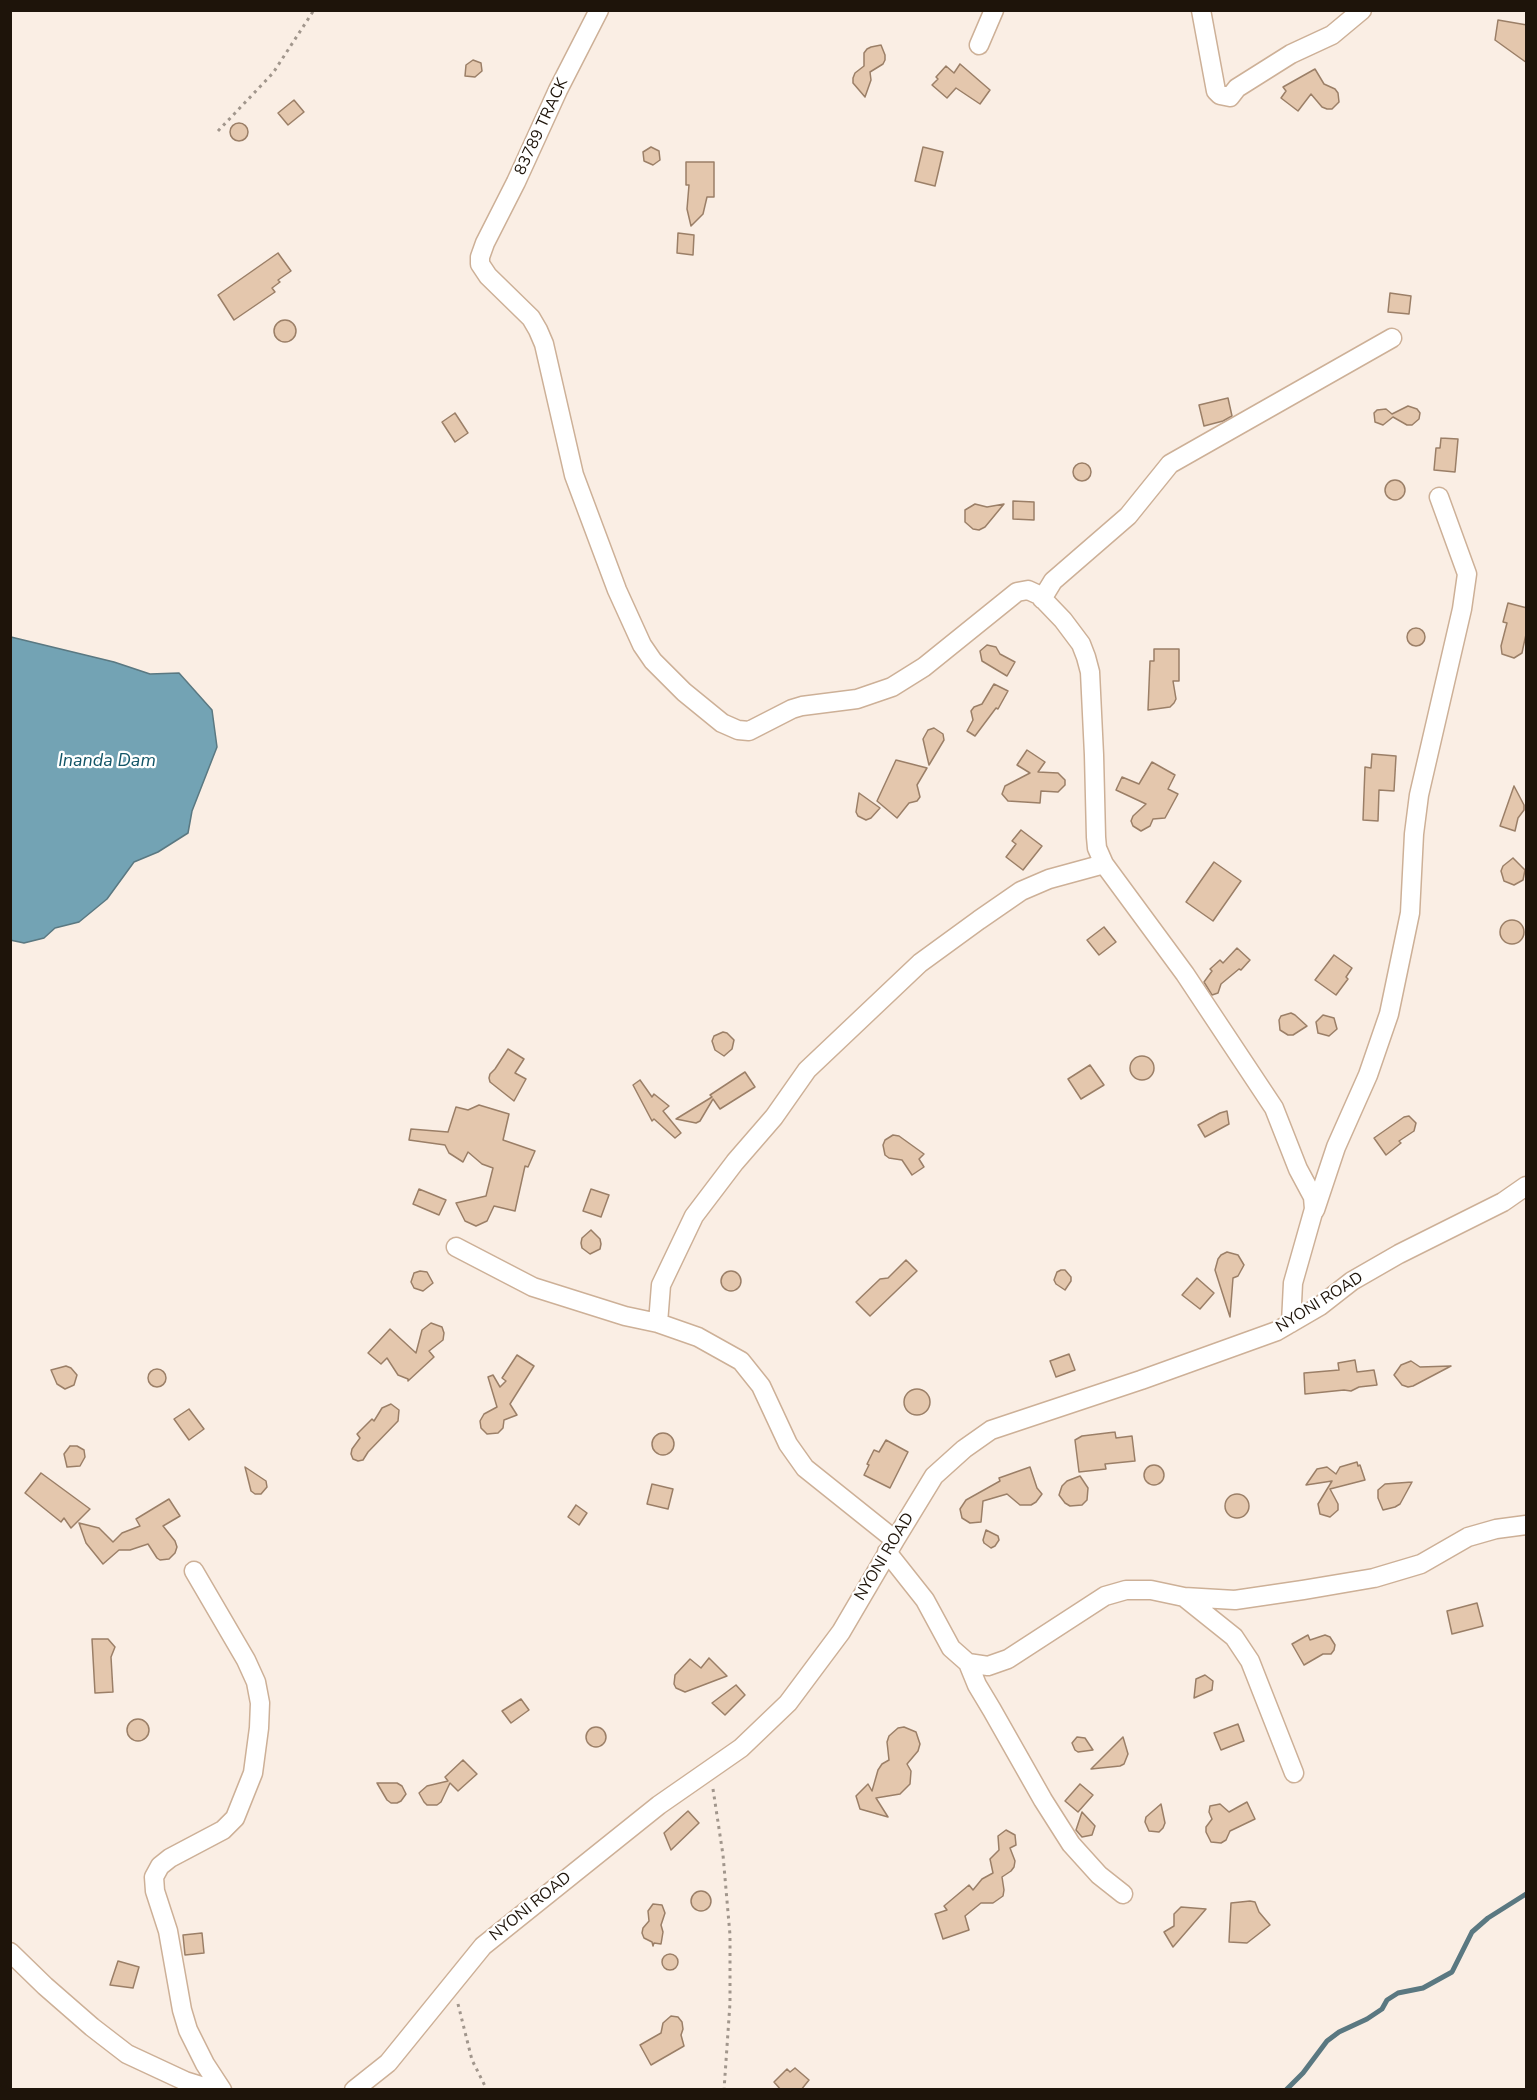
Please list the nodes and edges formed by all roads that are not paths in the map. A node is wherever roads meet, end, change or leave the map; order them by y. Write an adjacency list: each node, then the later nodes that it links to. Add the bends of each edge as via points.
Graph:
1 (599, 10): 8 (street, 83789 TRACK, via 480,257 482,269 531,318 544,344 574,475 630,621 653,661 722,723 749,731 802,706 877,694 924,667 1017,592 1028,590)
2 (994, 10): 5 (street)
3 (1201, 10): 4 (street, via 1216,91 1230,97 1237,88 1290,54 1332,35)
4 (1362, 10)
5 (979, 45)
6 (1392, 338): 8 (street, via 1170,464 1128,516 1053,581)
7 (1439, 497): 11 (street, via 1467,574 1419,795 1410,913 1389,1014 1336,1148)
8 (1042, 599): 9 (street, via 1081,644 1090,672 1096,837)
9 (1104, 864): 11 (street, via 1185,974 1274,1108 1313,1197); 13 (street, via 1021,891 979,920 920,963 807,1070 694,1216 661,1285)
10 (1527, 1186): 14 (street, NYONI ROAD, via 1353,1281)
11 (1308, 1234): 14 (street, via 1293,1283)
12 (456, 1248): 13 (street, via 533,1287)
13 (658, 1323): 16 (street, via 698,1337 741,1361 761,1386 788,1444 805,1468)
14 (1291, 1323): 16 (street, NYONI ROAD, via 1240,1346 990,1430 934,1476)
15 (1527, 1525): 18 (street, via 1468,1537 1421,1564 1374,1578 1235,1600)
16 (891, 1546): 19 (street, via 951,1648); 25 (street, NYONI ROAD, via 842,1632 788,1703 741,1748 659,1804 483,1946 388,2063)
17 (194, 1571): 24 (street, via 246,1660 260,1703 253,1773 235,1818 224,1830 170,1858 154,1877 188,2030)
18 (1184, 1597): 19 (street, via 1151,1590 1126,1590 1105,1596 1008,1659 988,1666); 20 (street, via 1234,1637 1250,1661)
19 (968, 1663): 21 (street, via 1042,1800 1071,1844 1099,1875)
20 (1294, 1773)
21 (1123, 1893)
22 (10, 1952): 23 (street, via 127,2054)
23 (214, 2090)
24 (222, 2090)
25 (354, 2090)

